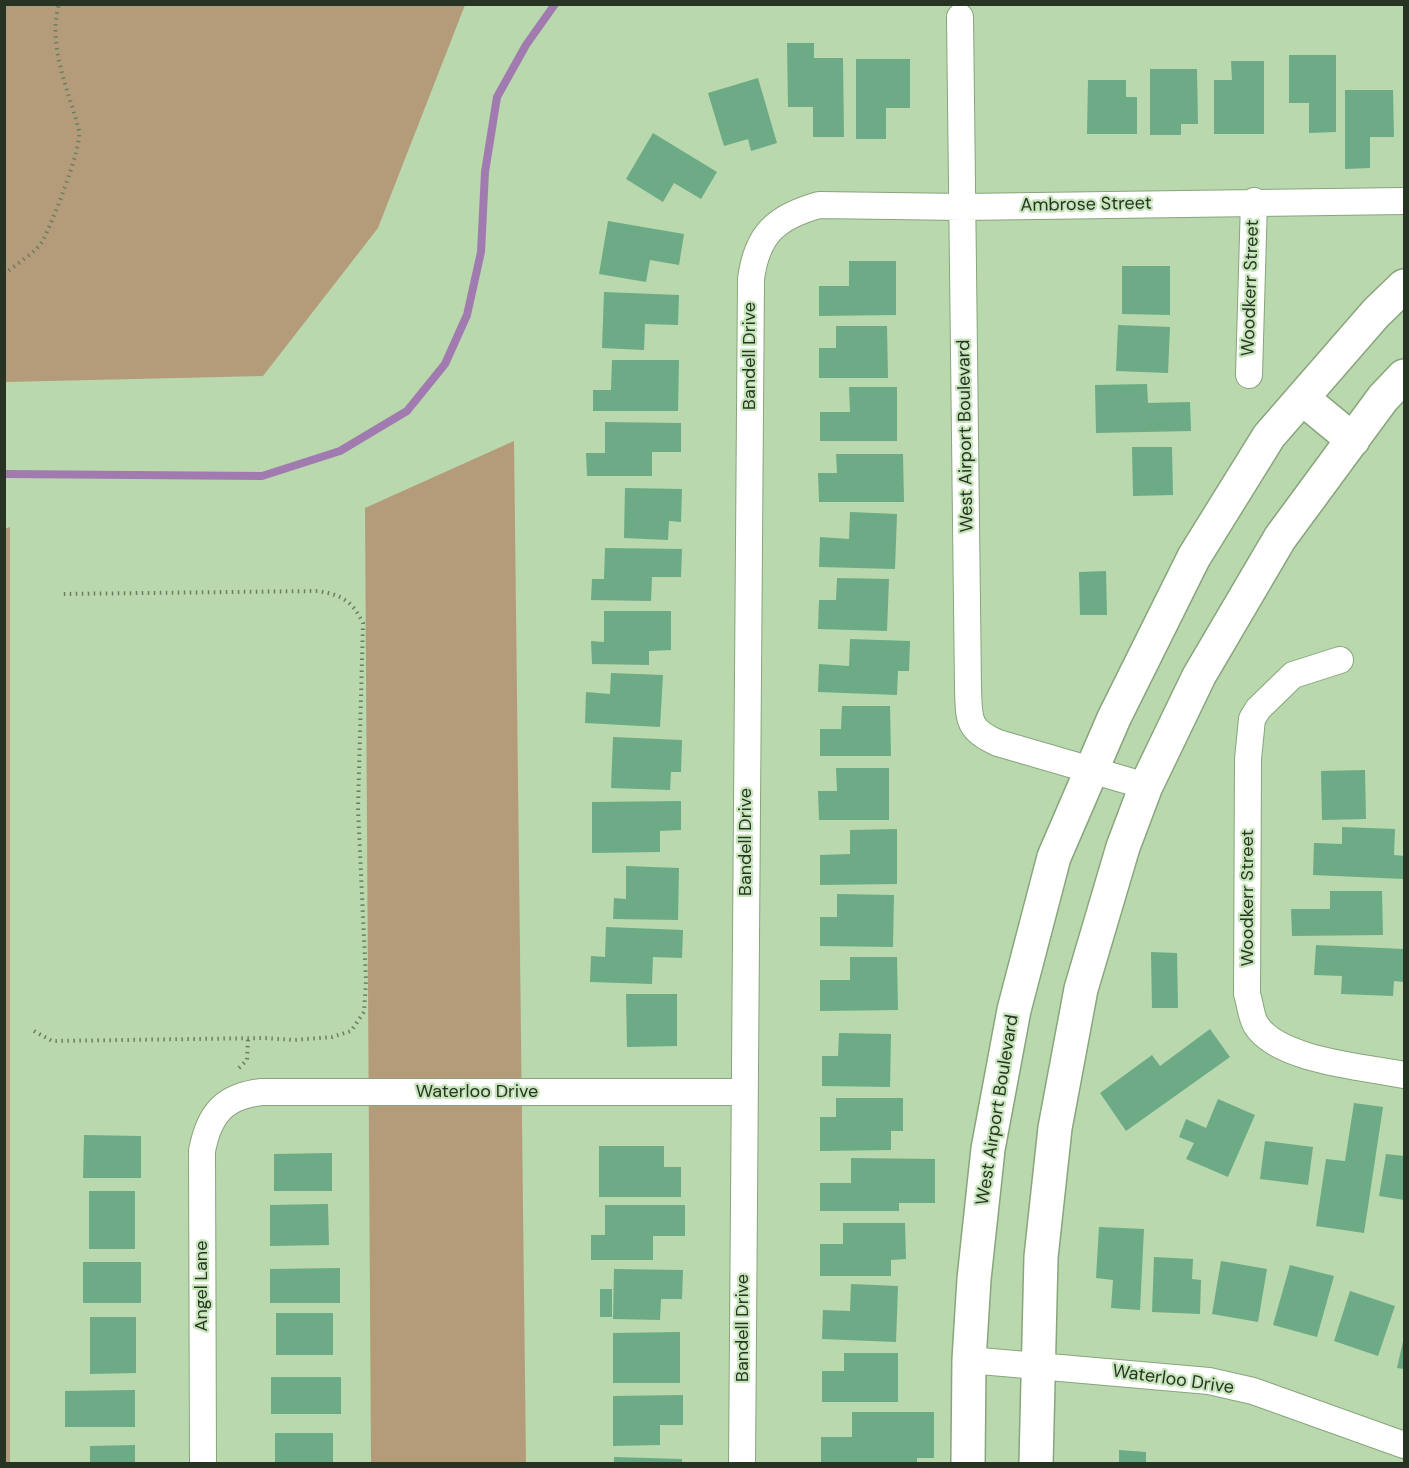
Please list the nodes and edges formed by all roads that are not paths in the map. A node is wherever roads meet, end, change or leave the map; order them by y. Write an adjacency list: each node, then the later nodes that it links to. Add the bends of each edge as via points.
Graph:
1 (960, 16): 4 (street, West Airport Boulevard)
2 (1254, 201): 3 (street, Ambrose Street); 4 (street, Ambrose Street); 7 (street, Woodkerr Street)
3 (1404, 201)
4 (963, 207): 5 (street, Ambrose Street, via 819,206 797,212); 12 (street, West Airport Boulevard, via 971,725 980,735 998,743)
5 (773, 226): 15 (street, Bandell Drive, via 754,253 751,279)
6 (1404, 285): 9 (main road, West Airport Boulevard)
7 (1249, 375)
8 (1404, 376): 10 (main road)
9 (1302, 398): 10 (main road); 12 (main road, West Airport Boulevard, via 1269,436 1194,557)
10 (1353, 440): 13 (main road, via 1280,538 1199,676)
11 (1340, 660): 14 (street, Woodkerr Street, via 1293,675 1252,719 1248,759 1247,994 1256,1025 1271,1040 1298,1054)
12 (1092, 769): 13 (street, West Airport Boulevard); 17 (main road, West Airport Boulevard, via 1054,857 1014,1010 988,1149)
13 (1146, 786): 18 (main road, via 1123,847 1081,989 1055,1128 1041,1257)
14 (1404, 1075)
15 (744, 1092): 16 (street, Waterloo Drive, via 262,1092 230,1100); 21 (street, Bandell Drive)
16 (217, 1112): 20 (street, Angel Lane, via 206,1131 201,1172)
17 (969, 1360): 18 (street, Waterloo Drive); 22 (main road, West Airport Boulevard)
18 (1037, 1365): 19 (street, Waterloo Drive, via 1209,1381 1253,1391); 23 (main road)
19 (1404, 1445)
20 (203, 1464)
21 (742, 1464)
22 (968, 1464)
23 (1036, 1464)

